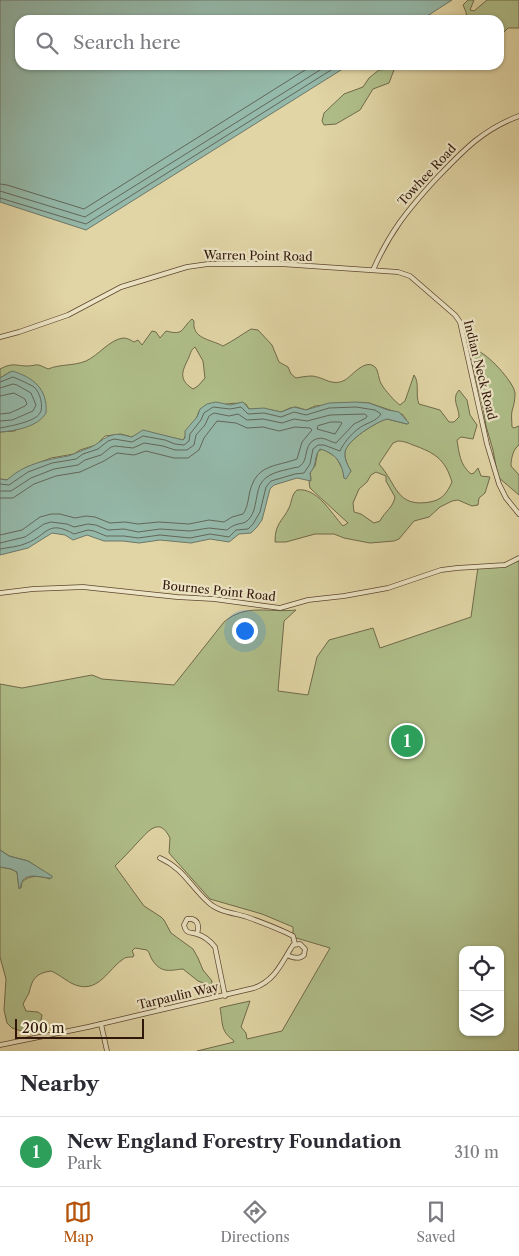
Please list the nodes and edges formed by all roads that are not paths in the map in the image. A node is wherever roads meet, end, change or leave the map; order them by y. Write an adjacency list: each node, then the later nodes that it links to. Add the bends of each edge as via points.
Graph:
1 (519, 116): 3 (street, Towhee Road, via 481,135 454,159 404,215)
2 (319, 267): 3 (street, Indian Neck Road); 4 (street, Warren Point Road, via 208,264 187,267 121,287 68,315)
3 (373, 270): 5 (street, Indian Neck Road, via 408,275 458,320 499,484)
4 (0, 337)
5 (519, 514)
6 (519, 558): 7 (street, Bournes Point Road, via 504,565 442,570 388,588 308,600 280,608 83,587)
7 (0, 593)
8 (160, 858): 10 (street, via 172,863 216,908 287,932 293,936)
9 (197, 934): 12 (street, via 196,921 192,918 187,920 184,925 189,934 199,935 215,947)
10 (295, 944): 11 (street, Tarpaulin Way); 11 (street, via 303,946 304,955 298,958)
11 (287, 955): 12 (street, Tarpaulin Way, via 265,984)
12 (225, 996): 13 (street, Tarpaulin Way)
13 (101, 1024): 14 (street, Tarpaulin Way); 15 (street)
14 (0, 1045)
15 (107, 1051)

